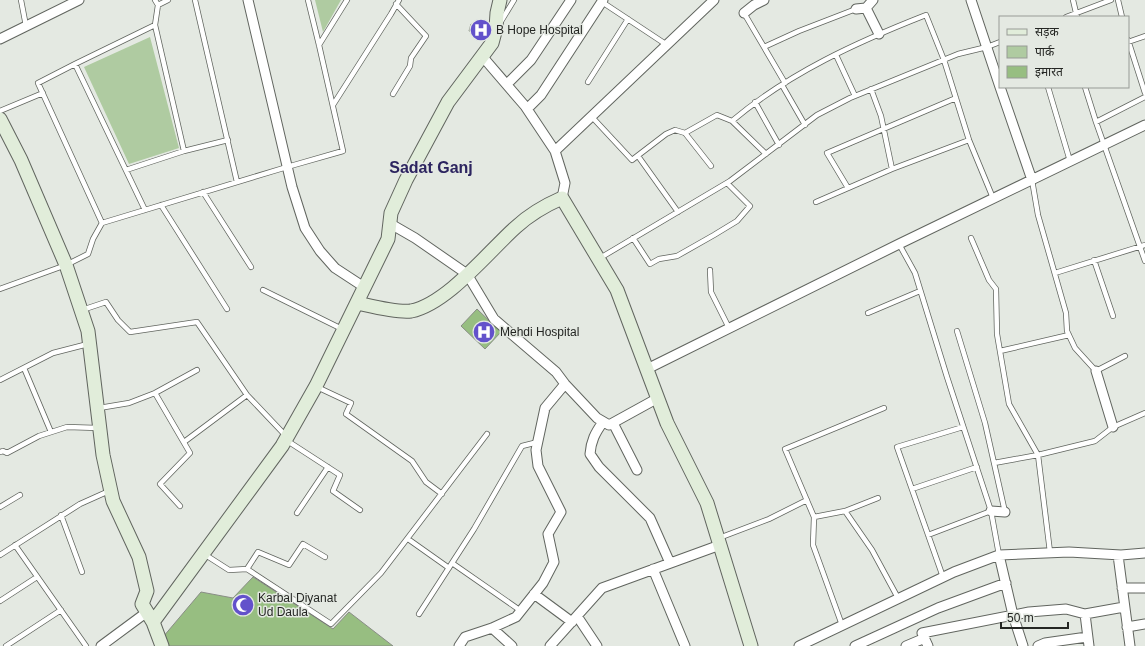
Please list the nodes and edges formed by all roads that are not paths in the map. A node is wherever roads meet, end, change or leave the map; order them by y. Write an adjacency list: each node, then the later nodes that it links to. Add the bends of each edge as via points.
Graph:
1 (20, 0): 29 (lane)
2 (79, 0): 21 (street)
3 (168, 0): 19 (lane)
4 (194, 0): 71 (lane)
5 (248, 0): 81 (street)
6 (308, 0): 37 (lane)
7 (347, 0): 37 (lane)
8 (500, 0): 30 (street)
9 (514, 0): 30 (lane)
10 (571, 0): 47 (street, via 531,60)
11 (714, 0): 38 (street)
12 (764, 0): 24 (street)
13 (873, 0): 22 (street)
14 (971, 0): 40 (street)
15 (1073, 0): 25 (lane)
16 (1111, 0): 25 (lane)
17 (1118, 0): 26 (lane)
18 (603, 1): 27 (lane); 61 (street, via 541,96)
19 (157, 2): 28 (lane)
20 (397, 2): 55 (lane, via 426,36 411,58 410,66); 60 (lane, via 392,14)
21 (61, 5): 29 (street)
22 (866, 8): 23 (street); 31 (street)
23 (856, 9): 39 (lane)
24 (744, 12): 39 (lane)
25 (1077, 15)
26 (1122, 16)
27 (628, 19): 38 (lane); 45 (lane)
28 (155, 25): 44 (lane); 75 (lane)
29 (26, 26): 33 (street)
30 (496, 28): 42 (street, via 492,43)
31 (879, 34): 41 (lane); 43 (lane, via 926,15)
32 (1145, 36): 34 (lane)
33 (0, 39)
34 (1129, 41)
35 (999, 42): 40 (lane)
36 (1129, 44): 54 (lane)
37 (320, 45): 60 (lane)
38 (667, 45): 63 (street)
39 (764, 47): 48 (lane)
40 (986, 48): 43 (lane); 46 (street)
41 (836, 55): 48 (lane); 56 (lane)
42 (482, 56): 47 (street); 96 (street, via 444,108 406,180 391,213)
43 (944, 60): 52 (lane); 58 (lane)
44 (75, 64): 53 (lane, via 38,83); 83 (lane)
45 (588, 82)
46 (999, 82)
47 (507, 84): 61 (street)
48 (783, 84): 59 (lane); 67 (lane)
49 (1001, 88): 84 (street)
50 (1048, 88): 79 (lane)
51 (1085, 88): 66 (lane)
52 (871, 89): 56 (lane); 69 (lane)
53 (43, 93): 62 (lane); 95 (lane)
54 (1145, 93)
55 (393, 94)
56 (855, 96): 67 (lane, via 818,115)
57 (1145, 97): 66 (lane)
58 (956, 98): 69 (lane); 72 (lane)
59 (755, 102): 65 (lane); 73 (lane)
60 (333, 105): 81 (lane, via 343,151)
61 (527, 109): 76 (street)
62 (0, 111)
63 (592, 117): 76 (street); 78 (lane, via 632,160)
64 (0, 119): 105 (street, via 22,160)
65 (732, 121): 70 (lane, via 717,115); 77 (lane)
66 (1096, 122): 74 (lane)
67 (805, 125): 73 (lane)
68 (1145, 125): 74 (street)
69 (884, 129): 82 (lane); 87 (lane, via 827,153)
70 (685, 133): 78 (lane, via 675,130 666,134); 80 (lane)
71 (228, 140): 75 (lane); 85 (lane)
72 (969, 140): 82 (lane); 90 (lane)
73 (779, 145): 77 (lane)
74 (1105, 145): 79 (street); 101 (lane)
75 (184, 151): 83 (lane)
76 (555, 151): 89 (street, via 565,183)
77 (766, 154): 86 (lane)
78 (638, 156): 94 (lane)
79 (1070, 161): 84 (street)
80 (712, 166)
81 (287, 167): 85 (lane); 110 (street, via 305,228 335,268)
82 (892, 169): 87 (lane)
83 (126, 170): 93 (lane)
84 (1032, 180): 90 (street); 108 (lane, via 1038,215)
85 (237, 182): 88 (lane)
86 (727, 183): 94 (lane); 97 (lane, via 750,206 737,221 714,235 677,256 659,259 650,264)
87 (848, 188): 91 (lane)
88 (203, 192): 92 (lane); 106 (lane)
89 (562, 198): 102 (street); 109 (street, via 546,205 517,226)
90 (993, 198): 99 (street)
91 (816, 202)
92 (161, 205): 93 (lane); 115 (lane)
93 (146, 210): 95 (lane)
94 (678, 212): 97 (lane)
95 (102, 223): 105 (lane, via 92,239 88,254)
96 (390, 224): 109 (street); 110 (street, via 388,239)
97 (633, 238): 102 (lane)
98 (971, 238): 124 (lane, via 989,280 996,289)
99 (899, 244): 113 (lane, via 915,273); 119 (street)
100 (1145, 245): 101 (lane)
101 (1140, 246): 103 (lane); 104 (lane)
102 (598, 259): 127 (street, via 617,290)
103 (1094, 260): 108 (lane); 118 (lane)
104 (1145, 262)
105 (66, 265): 111 (lane); 116 (street)
106 (251, 267)
107 (710, 270): 119 (lane, via 711,292)
108 (1055, 273): 122 (lane)
109 (467, 274): 114 (street, via 434,302 411,311 385,310); 131 (street, via 494,319 556,372)
110 (364, 287): 114 (street)
111 (0, 289)
112 (263, 290): 120 (lane)
113 (920, 292): 117 (lane); 141 (lane)
114 (357, 303): 120 (street)
115 (227, 309)
116 (81, 310): 123 (street, via 88,331); 134 (lane, via 106,302 130,332 197,322)
117 (868, 313)
118 (1113, 316)
119 (729, 328): 127 (street)
120 (343, 330): 132 (street)
121 (957, 331): 151 (lane, via 985,423)
122 (1069, 335): 124 (lane); 129 (lane, via 1075,348)
123 (89, 344): 126 (lane, via 53,353); 136 (street)
124 (1000, 351): 150 (lane, via 1009,404)
125 (1125, 356): 129 (lane)
126 (24, 368): 130 (lane); 144 (lane)
127 (647, 369): 135 (street)
128 (197, 370): 133 (lane)
129 (1096, 371): 143 (street)
130 (0, 380)
131 (565, 384): 139 (street); 148 (street, via 545,408)
132 (316, 386): 146 (street); 157 (lane, via 351,403 346,414 412,461 426,482)
133 (155, 393): 136 (lane, via 129,403); 147 (lane)
134 (247, 395): 146 (lane); 147 (lane)
135 (658, 398): 140 (street); 172 (street, via 667,423 707,503)
136 (97, 408): 142 (street)
137 (884, 408): 160 (lane, via 785,449)
138 (1145, 413): 143 (lane)
139 (602, 422): 140 (street, via 609,425); 182 (street, via 591,442 590,454 599,468 650,518)
140 (613, 423): 154 (street)
141 (963, 427): 153 (lane); 155 (lane, via 897,447)
142 (100, 428): 144 (lane, via 67,427); 156 (street)
143 (1113, 428): 150 (lane, via 1095,441)
144 (51, 432): 149 (lane, via 7,453)
145 (487, 434): 157 (lane)
146 (286, 438): 152 (lane); 175 (street)
147 (184, 442): 161 (lane, via 190,452 160,484)
148 (538, 442): 181 (lane, via 522,446); 192 (street, via 538,466 561,512 548,534 554,562)
149 (0, 452)
150 (1038, 455): 151 (lane); 174 (lane)
151 (994, 463): 166 (lane)
152 (328, 467): 163 (lane, via 340,475 333,491); 167 (lane)
153 (977, 467): 155 (lane); 165 (lane)
154 (637, 470)
155 (912, 489): 170 (lane)
156 (110, 490): 168 (lane); 201 (street, via 112,501 138,557 147,591 142,604)
157 (442, 494): 171 (lane)
158 (20, 495): 162 (lane)
159 (878, 498): 164 (lane)
160 (807, 500): 169 (lane); 172 (lane)
161 (180, 506)
162 (0, 508)
163 (360, 510)
164 (845, 510): 169 (lane); 193 (lane, via 872,550)
165 (991, 511): 166 (street); 170 (lane); 177 (lane)
166 (1005, 512)
167 (297, 513)
168 (61, 515): 173 (lane); 186 (lane)
169 (814, 517): 204 (lane, via 812,545)
170 (928, 535): 188 (lane)
171 (408, 539): 183 (lane); 184 (lane, via 381,573 331,624)
172 (719, 542): 182 (street); 219 (street)
173 (15, 545): 178 (lane); 187 (lane)
174 (1050, 552): 177 (street); 179 (street)
175 (203, 553): 184 (lane, via 228,570); 201 (street)
176 (1145, 553): 179 (street)
177 (999, 554): 188 (street); 189 (street)
178 (0, 555)
179 (1118, 555): 190 (street)
180 (325, 557): 184 (lane, via 303,544 289,565 258,552)
181 (452, 563): 183 (lane); 197 (lane)
182 (670, 563): 185 (street)
183 (449, 568): 198 (lane)
184 (247, 569)
185 (653, 569): 202 (street, via 602,588); 210 (street)
186 (82, 572)
187 (37, 577): 194 (lane); 196 (lane)
188 (944, 577): 193 (street)
189 (1006, 583): 200 (street); 209 (street, via 938,608)
190 (1122, 588): 191 (street); 195 (street)
191 (1145, 588)
192 (534, 594): 197 (street); 202 (street)
193 (898, 598): 204 (street)
194 (0, 601)
195 (1124, 607): 199 (street); 205 (street)
196 (60, 610): 211 (lane); 212 (lane)
197 (521, 611): 206 (street, via 516,617)
198 (419, 614)
199 (1085, 614): 200 (street, via 1066,609); 207 (street)
200 (1013, 615): 208 (street, via 922,633); 223 (street)
201 (150, 617): 213 (street); 214 (street)
202 (574, 619): 217 (street); 218 (street)
203 (1145, 624): 205 (street)
204 (842, 625): 220 (street)
205 (1127, 627): 225 (street)
206 (492, 628): 215 (street, via 465,637); 216 (street)
207 (1088, 641): 224 (street, via 1045,643)
208 (927, 642): 222 (street)
209 (865, 644): 221 (street)
210 (683, 645)
211 (6, 646)
212 (86, 646)
213 (101, 646)
214 (162, 646)
215 (459, 646)
216 (512, 646)
217 (550, 646)
218 (597, 646)
219 (751, 646)
220 (799, 646)
221 (855, 646)
222 (906, 646)
223 (1022, 646)
224 (1038, 646)
225 (1130, 646)

